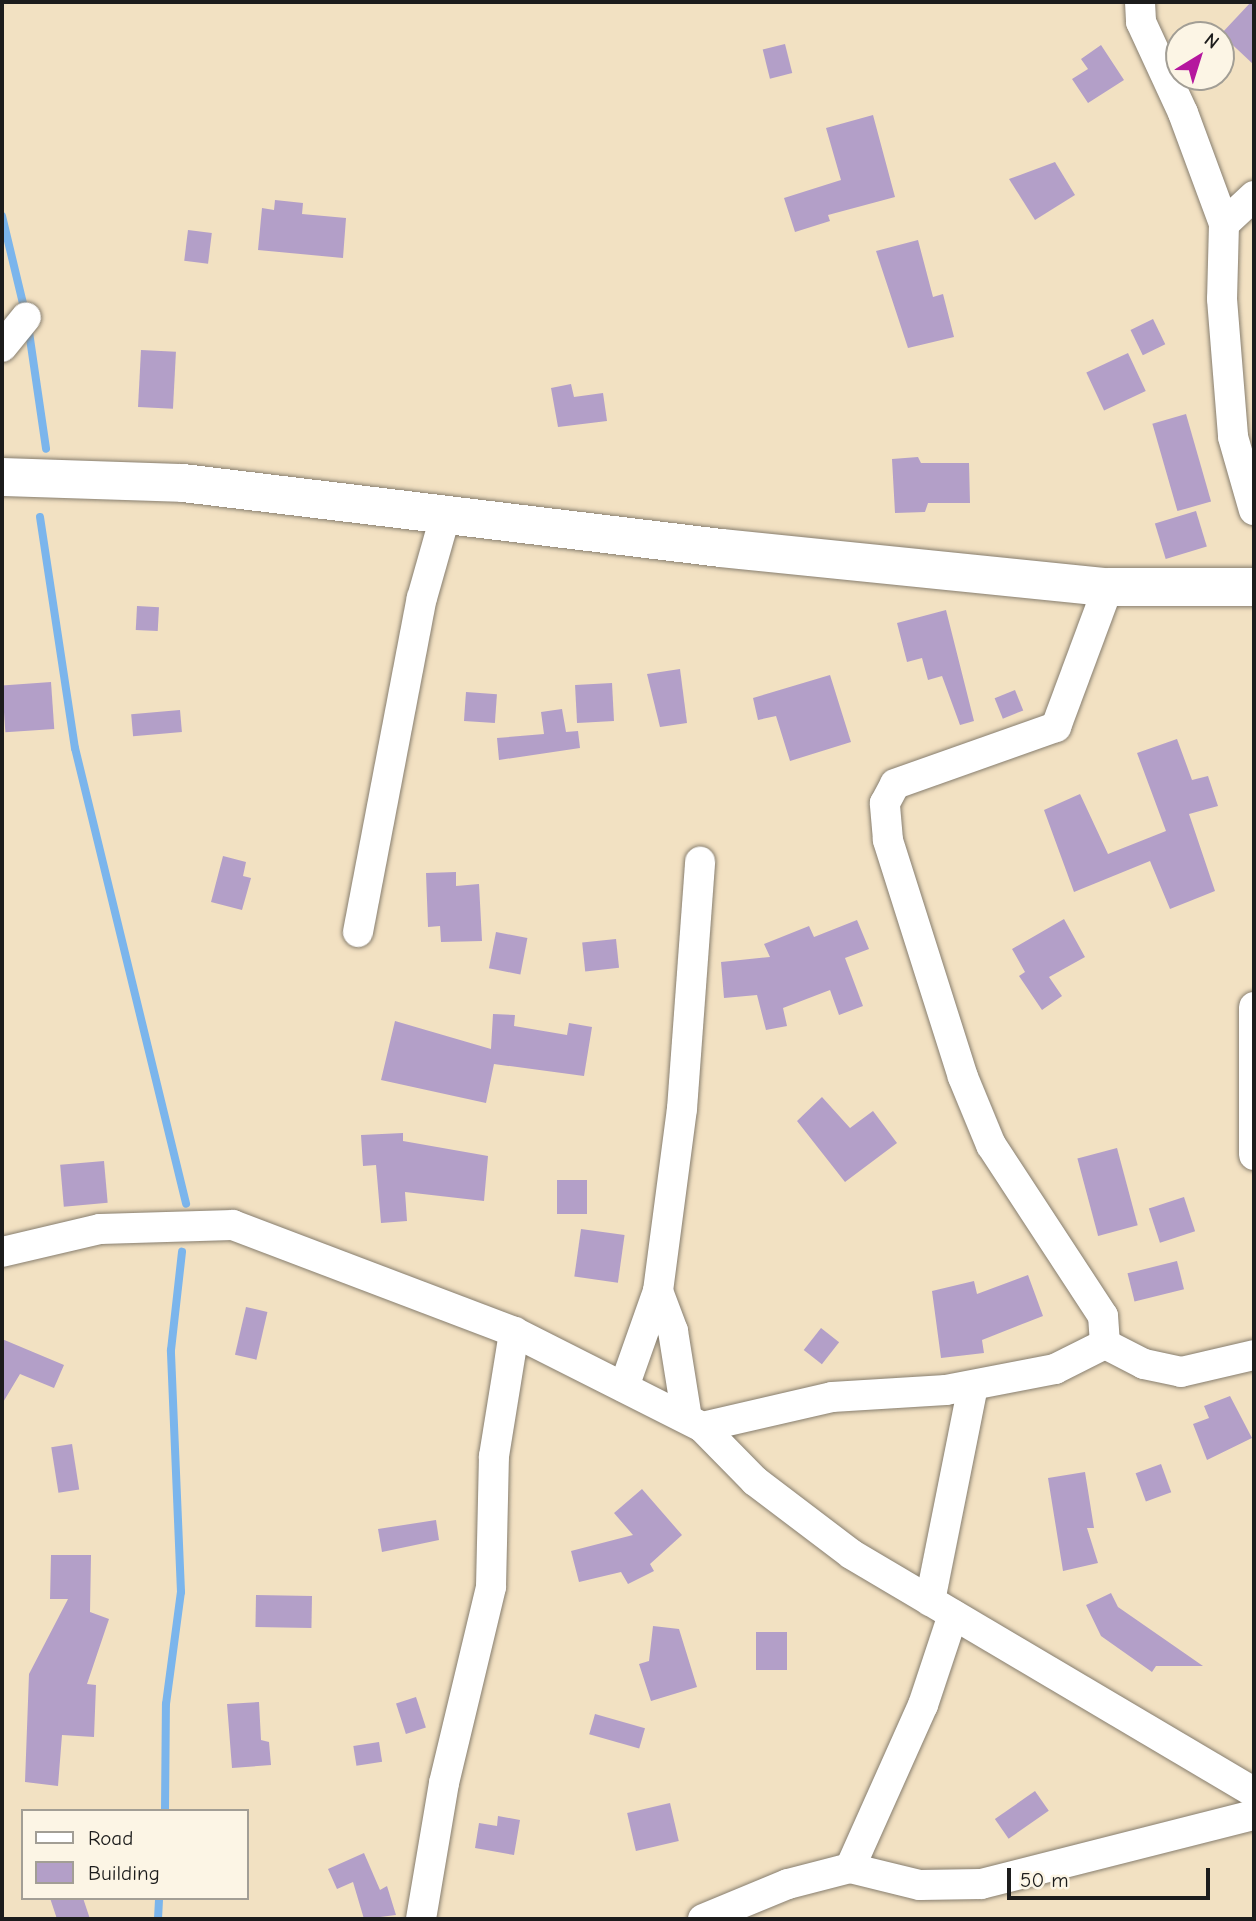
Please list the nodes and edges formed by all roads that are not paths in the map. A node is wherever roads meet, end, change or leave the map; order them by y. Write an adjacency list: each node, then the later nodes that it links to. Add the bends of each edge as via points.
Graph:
1 (1140, 2): 3 (street, via 1141,22 1183,113)
2 (1254, 196): 3 (street)
3 (1224, 224): 6 (street, via 1222,299)
4 (26, 317): 5 (street)
5 (2, 347)
6 (1244, 433): 8 (street)
7 (2, 477): 9 (street, via 127,478)
8 (1254, 510)
9 (446, 513): 10 (street); 13 (street, via 422,598)
10 (1108, 587): 11 (street); 19 (street, via 1056,727 895,784 885,803 888,840 962,1077 991,1145 1103,1315)
11 (1254, 587)
12 (701, 862): 17 (street, via 682,1109)
13 (359, 932)
14 (1254, 1007): 15 (street)
15 (1254, 1155)
16 (2, 1252): 18 (street, via 100,1229 233,1225)
17 (657, 1291): 22 (street); 23 (street, via 673,1331)
18 (514, 1332): 22 (street); 29 (street, via 494,1456 491,1587 444,1783)
19 (1105, 1344): 20 (street, via 1144,1364 1181,1373); 21 (street, via 1055,1369)
20 (1254, 1355)
21 (973, 1386): 23 (street, via 832,1396); 24 (street)
22 (624, 1387): 23 (street)
23 (694, 1422): 24 (street, via 799,1518)
24 (941, 1608): 25 (street); 27 (street, via 923,1706)
25 (1254, 1792)
26 (1254, 1815): 27 (street, via 981,1884 920,1885)
27 (850, 1868): 28 (street)
28 (712, 1917)
29 (421, 1919)

